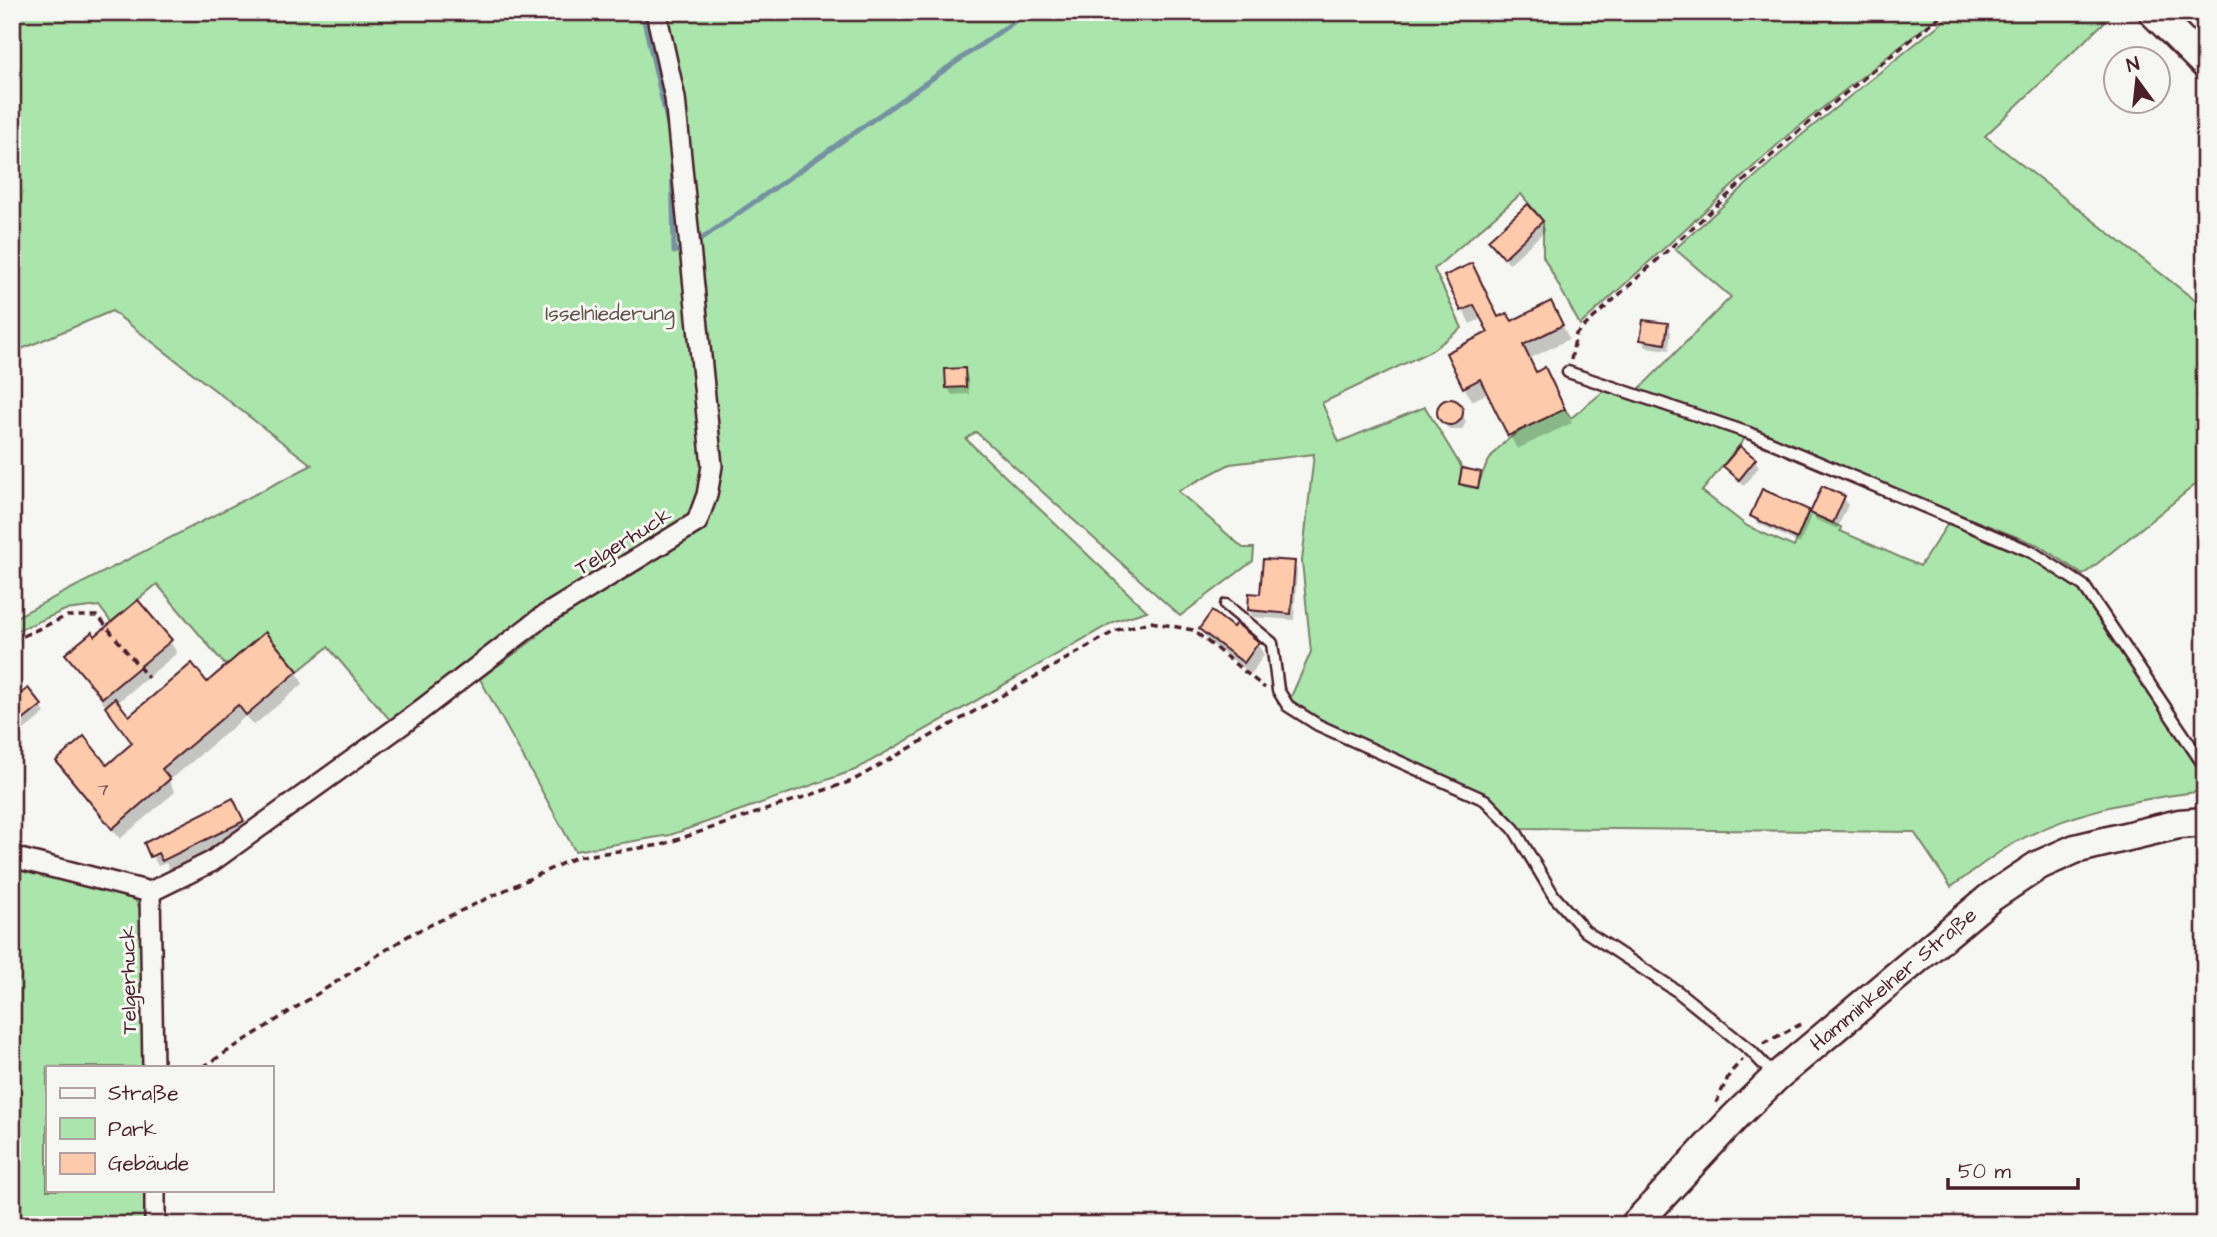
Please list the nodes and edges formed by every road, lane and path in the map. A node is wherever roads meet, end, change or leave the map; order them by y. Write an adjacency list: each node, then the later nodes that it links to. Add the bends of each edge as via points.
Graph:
1 (656, 12): 13 (street, Telgerhuck, via 675,98 712,466 708,495 697,522 542,617 211,862)
2 (1945, 12): 5 (path, via 1793,135 1577,334)
3 (2153, 12): 4 (main road)
4 (2205, 64)
5 (1568, 372): 10 (lane, via 1749,433 2063,569 2084,586)
6 (1226, 605): 9 (lane, via 1272,643 1278,690)
7 (12, 641): 8 (path, via 67,616 98,616)
8 (148, 678)
9 (1288, 706): 15 (path, via 1193,630 1151,622 1117,631 852,781 661,845 576,858 411,934); 16 (lane, via 1318,725 1485,800 1514,829 1554,896 1585,931 1677,991)
10 (2205, 767)
11 (2205, 822): 16 (main road, Hamminkelner Straße, via 2114,838 2039,865 1991,897)
12 (12, 857): 13 (street)
13 (149, 892): 14 (street, Telgerhuck)
14 (153, 1066)
15 (205, 1066)
16 (1776, 1077): 19 (main road, Hamminkelner Straße)
17 (155, 1192): 18 (street)
18 (155, 1225)
19 (1635, 1225)

